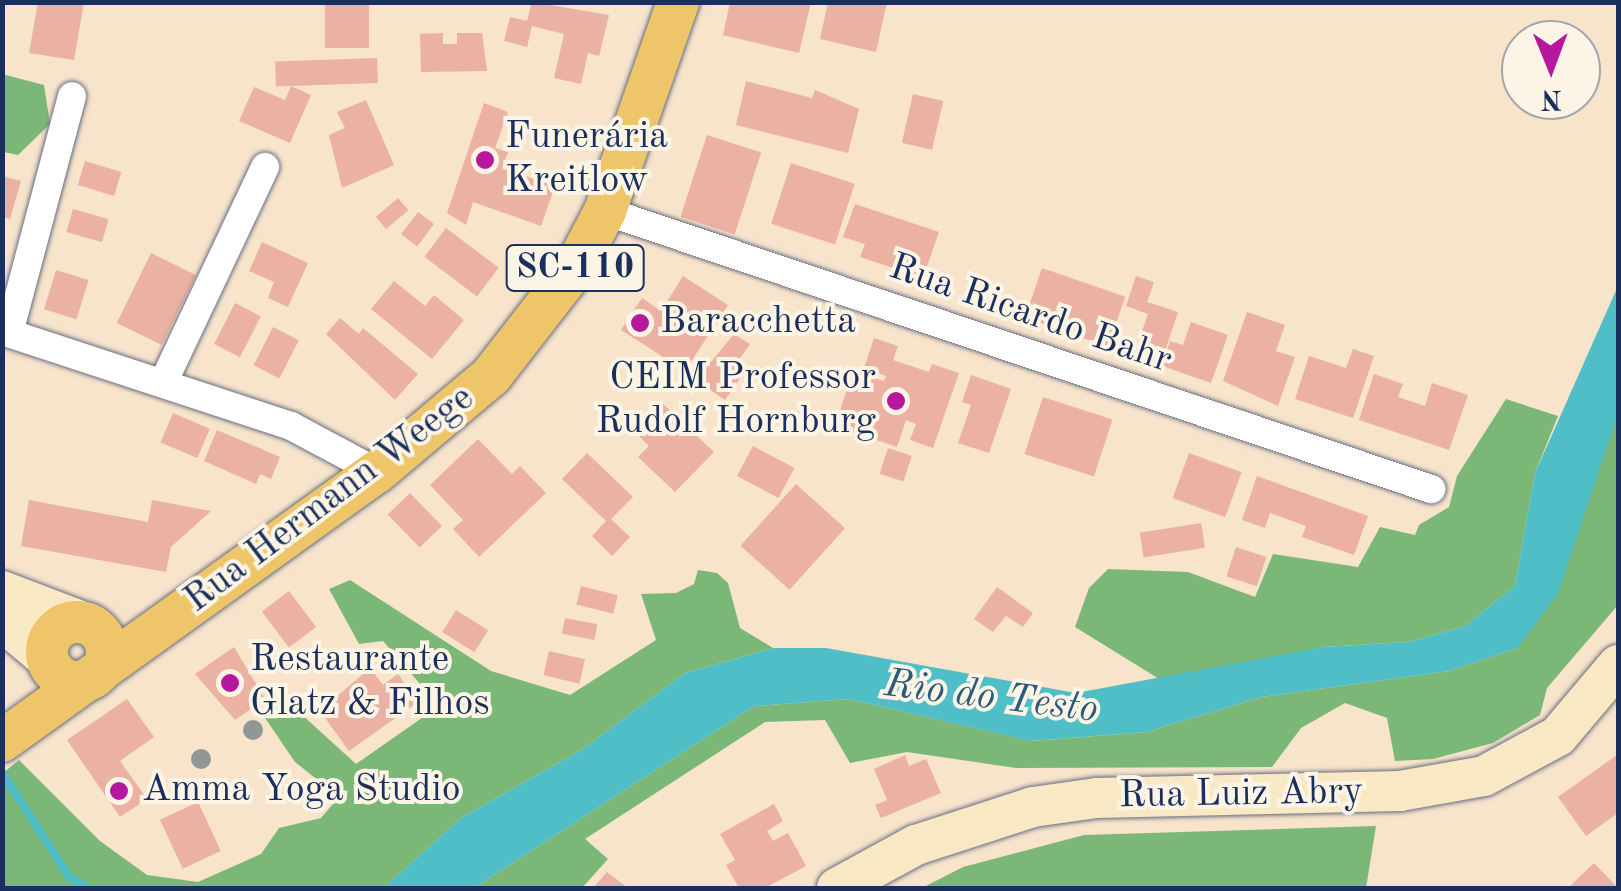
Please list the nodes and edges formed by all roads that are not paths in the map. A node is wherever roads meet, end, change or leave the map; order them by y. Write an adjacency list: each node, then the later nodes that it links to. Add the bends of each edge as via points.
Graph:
1 (678, 2): 4 (main road, Rua Hermann Weege / SC-110)
2 (72, 96): 5 (street)
3 (265, 167): 6 (street)
4 (605, 211): 7 (main road, Rua Hermann Weege / SC-110, via 574,268 491,376); 8 (street, Rua Ricardo Bahr)
5 (6, 332): 6 (street)
6 (163, 382): 7 (street, via 291,426)
7 (377, 472): 12 (main road, Rua Hermann Weege / SC-110)
8 (1431, 489)
9 (2, 592): 11 (street)
10 (2, 621): 13 (street)
11 (88, 624): 12 (main road, Rua Hermann Weege); 13 (main road, via 55,630); 15 (main road, via 108,652)
12 (165, 624): 15 (main road, Rua Hermann Weege / SC-110)
13 (46, 658): 15 (main road, via 64,680); 16 (main road, Rua Hermann Weege / SC-110)
14 (1618, 665): 17 (street, Rua Luiz Abry, via 1558,736 1484,776 1362,793 1096,798 1033,807 916,845)
15 (92, 678): 16 (main road, Rua Hermann Weege / SC-110)
16 (11, 734)
17 (837, 888)

